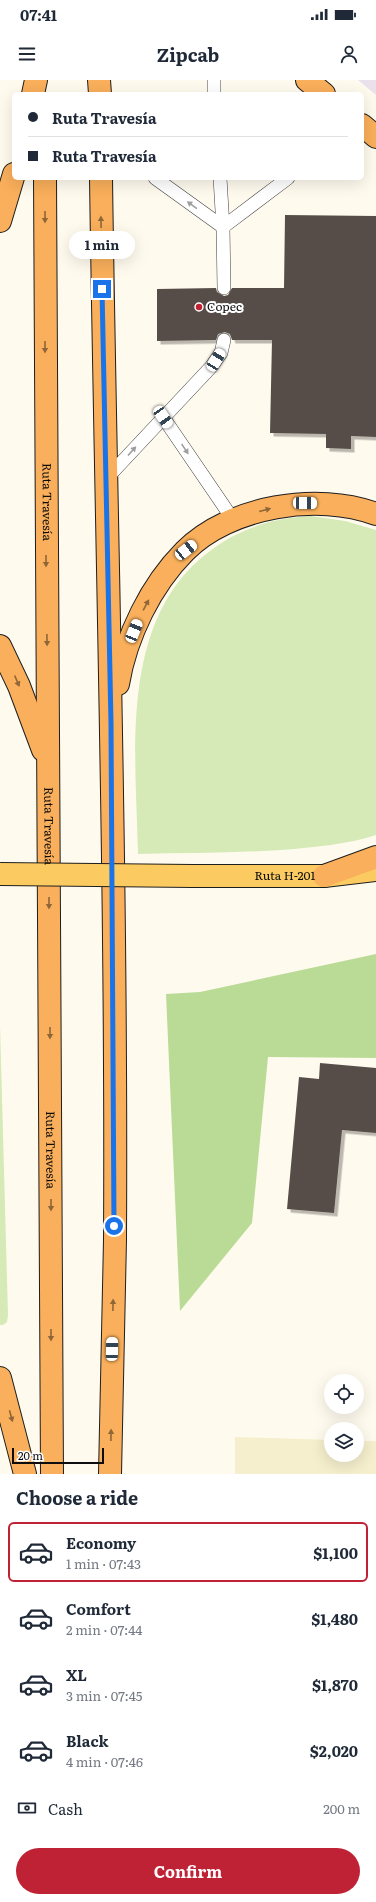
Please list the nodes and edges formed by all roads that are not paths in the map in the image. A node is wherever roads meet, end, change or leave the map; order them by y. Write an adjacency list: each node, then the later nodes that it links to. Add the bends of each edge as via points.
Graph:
1 (36, 80): 6 (highway)
2 (44, 80): 7 (highway)
3 (99, 80): 8 (highway)
4 (214, 80): 9 (lane)
5 (307, 80): 10 (highway)
6 (33, 92)
7 (44, 92)
8 (100, 92)
9 (214, 92)
10 (322, 92)
11 (364, 127): 12 (highway)
12 (376, 137)
13 (12, 180): 19 (highway)
14 (45, 180): 29 (highway, Ruta Travesía, one-way to 29)
15 (101, 180): 24 (highway, one-way to 15)
16 (158, 180): 20 (lane, one-way to 16)
17 (220, 180): 20 (lane)
18 (285, 180): 20 (lane)
19 (0, 221)
20 (223, 227): 21 (lane)
21 (224, 288)
22 (224, 340): 23 (lane, via 221,353 211,367)
23 (163, 417): 24 (lane, one-way to 23); 26 (lane, one-way to 26)
24 (105, 480): 28 (highway)
25 (376, 514): 26 (highway, one-way to 25, via 270,508 305,503 337,505)
26 (234, 521): 28 (highway, one-way to 26, via 119,676 128,644 148,600 186,550)
27 (0, 646): 29 (highway, one-way to 29, via 19,686)
28 (111, 723): 37 (highway, one-way to 28, via 115,1187)
29 (48, 766): 36 (highway, Ruta Travesía, one-way to 36)
30 (376, 857): 33 (highway)
31 (376, 870): 33 (main road, Ruta H-201)
32 (0, 874): 33 (main road, Ruta H-201, bridge)
33 (324, 876)
34 (0, 1378): 35 (highway, one-way to 35)
35 (25, 1474)
36 (52, 1474)
37 (110, 1474)

